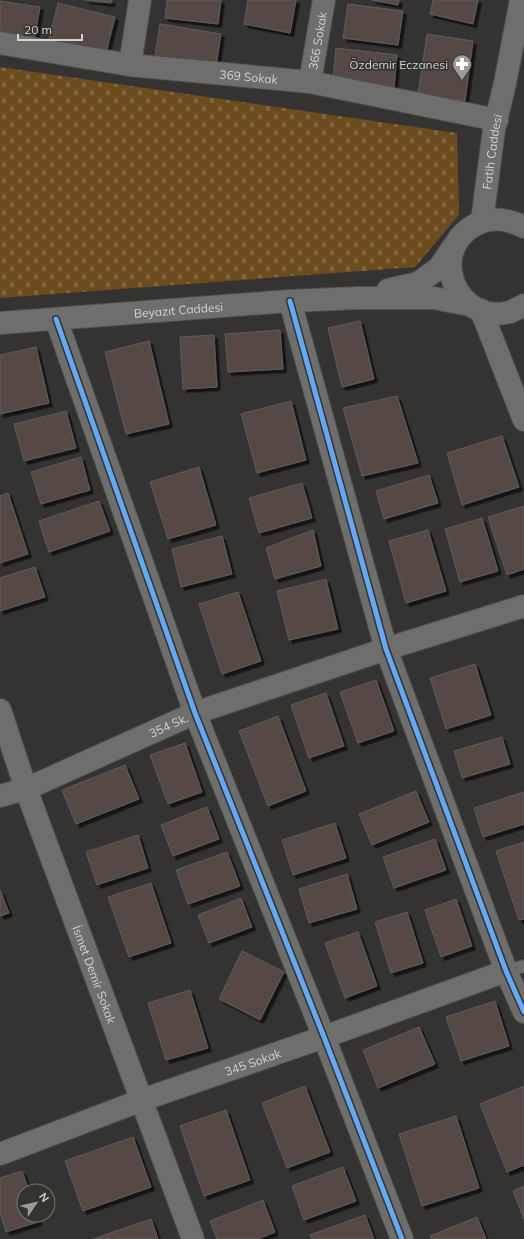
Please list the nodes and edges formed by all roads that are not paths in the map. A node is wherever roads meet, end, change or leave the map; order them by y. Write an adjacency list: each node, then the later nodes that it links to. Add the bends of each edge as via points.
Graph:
1 (140, 0): 5 (street)
2 (324, 0): 6 (street, 366 Sokak)
3 (521, 0): 7 (street, Fatih Caddesi)
4 (0, 43): 5 (street, 369 Sokak)
5 (130, 65): 6 (street, 369 Sokak)
6 (310, 82): 8 (street, 369 Sokak)
7 (505, 84): 8 (street, Fatih Caddesi); 9 (street, Fatih Caddesi)
8 (496, 120): 9 (street, Fatih Caddesi, via 487,175)
9 (490, 220): 10 (street, via 512,221); 11 (street, via 468,229)
10 (524, 227)
11 (457, 241): 12 (street, via 439,268 418,282); 15 (street, via 451,256 450,273 462,298)
12 (357, 298): 13 (street, Beyazıt Caddesi); 15 (street, via 434,298)
13 (290, 301): 16 (street, Beyazıt Caddesi); 20 (street)
14 (524, 305): 15 (street, via 510,312 495,314)
15 (475, 308): 18 (street)
16 (56, 319): 17 (street, Beyazıt Caddesi); 22 (street)
17 (0, 323)
18 (524, 420)
19 (524, 606): 20 (street, 354 Sk.)
20 (386, 649): 22 (street, 354 Sk.); 25 (street)
21 (0, 710): 23 (street, İsmet Demir Sokak)
22 (195, 713): 23 (street, 354 Sk.); 27 (street)
23 (26, 789): 24 (street, 354 Sk.); 28 (street, İsmet Demir Sokak)
24 (0, 796)
25 (515, 969): 26 (street); 27 (street, 345 Sokak)
26 (524, 1012)
27 (324, 1037): 28 (street, 345 Sokak); 31 (street)
28 (142, 1100): 29 (street, 345 Sokak); 30 (street, İsmet Demir Sokak)
29 (0, 1154)
30 (193, 1239)
31 (402, 1239)

